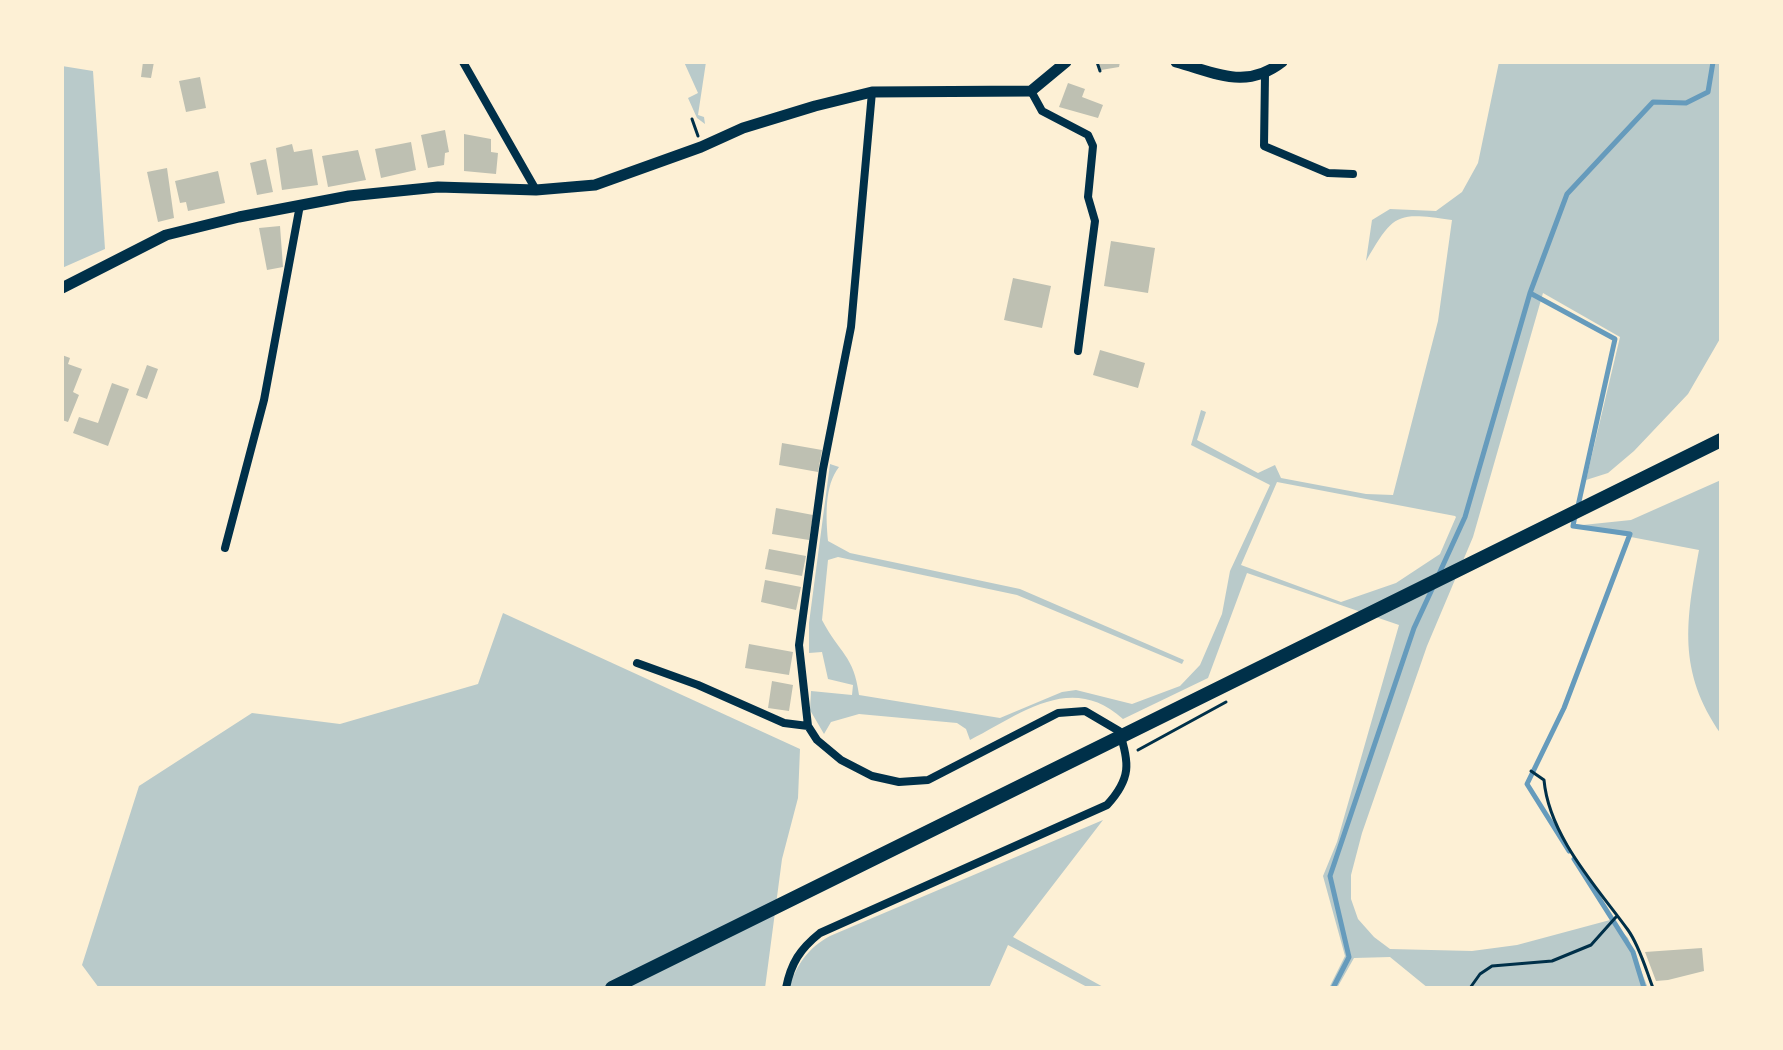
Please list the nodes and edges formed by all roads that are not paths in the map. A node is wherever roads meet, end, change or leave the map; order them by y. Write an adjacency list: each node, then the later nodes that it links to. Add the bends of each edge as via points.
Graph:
1 (463, 62): 9 (street)
2 (1066, 62): 6 (street)
3 (1176, 62): 5 (street, via 1249,80)
4 (1282, 62): 5 (street)
5 (1265, 75): 8 (street, via 1264,146 1328,173)
6 (1031, 91): 7 (street); 12 (street, via 1042,111 1088,135 1093,146 1088,197 1095,221)
7 (872, 92): 9 (street, via 743,128 595,185); 16 (street, via 851,327 823,469 799,645)
8 (1353, 174)
9 (536, 190): 10 (street, via 438,187)
10 (300, 205): 11 (street, via 166,235); 14 (street, via 264,400)
11 (62, 288)
12 (1078, 351)
13 (1721, 440): 17 (main road)
14 (225, 548)
15 (637, 663): 16 (street, via 784,723)
16 (808, 726): 18 (street, via 841,760 899,782 928,780 1058,713 1085,711 1119,731 1129,770 1107,805 820,933 793,961)
17 (612, 988)
18 (786, 988)

